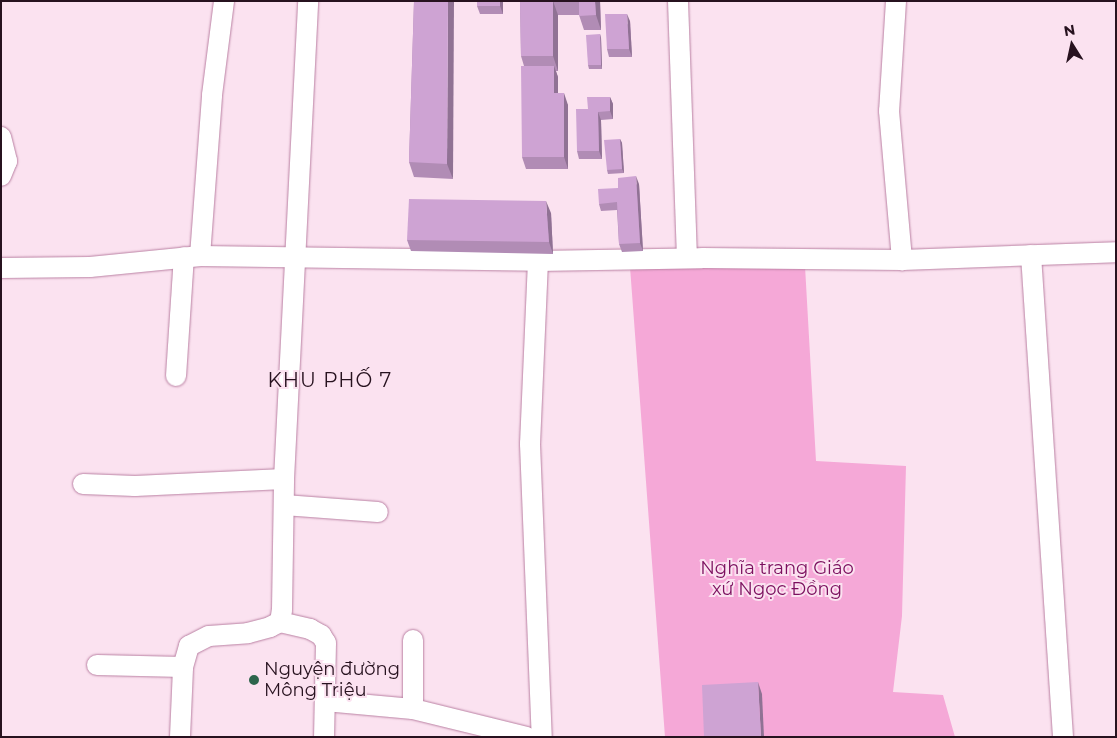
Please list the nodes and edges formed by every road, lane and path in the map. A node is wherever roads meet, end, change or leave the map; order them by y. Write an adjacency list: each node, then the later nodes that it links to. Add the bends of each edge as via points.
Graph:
1 (224, 1): 9 (street)
2 (308, 1): 10 (street)
3 (678, 1): 11 (street)
4 (896, 1): 12 (street, via 889,111)
5 (1, 137): 6 (street, via 7,161)
6 (1, 176)
7 (1116, 252): 8 (street)
8 (1031, 255): 12 (street); 30 (street)
9 (192, 256): 10 (street); 14 (street, via 90,267); 15 (street)
10 (296, 257): 13 (street); 16 (street)
11 (687, 258): 12 (street); 13 (street)
12 (902, 260)
13 (538, 261): 29 (street, via 530,444)
14 (1, 268)
15 (176, 376)
16 (284, 479): 17 (street, via 135,486); 18 (street)
17 (83, 484)
18 (284, 505): 19 (street); 20 (street)
19 (378, 512)
20 (280, 622): 23 (street, via 248,633 209,636 196,641 189,646); 24 (street, via 310,629 321,635 326,643)
21 (413, 640): 25 (street)
22 (97, 665): 23 (street)
23 (183, 667): 26 (street)
24 (325, 702): 25 (street); 27 (street)
25 (413, 709): 28 (street)
26 (180, 737)
27 (324, 737)
28 (527, 737)
29 (542, 737)
30 (1063, 737)

